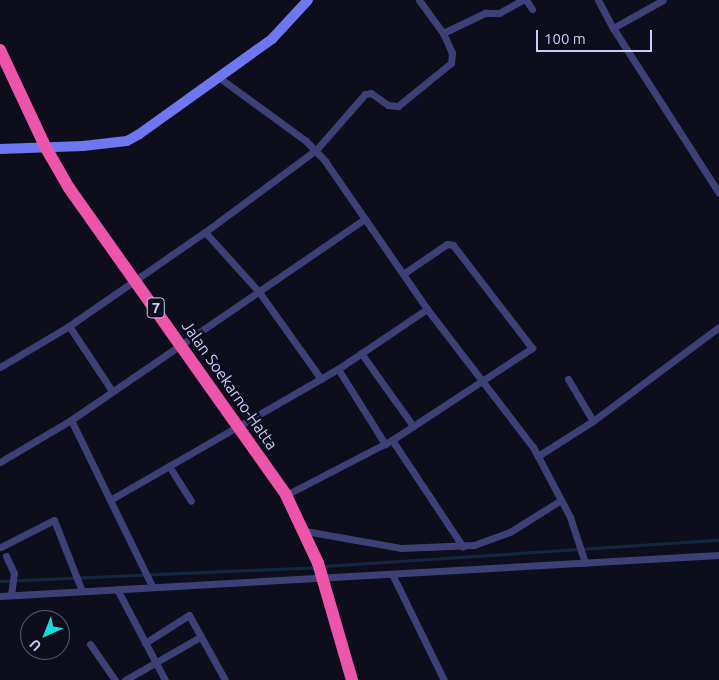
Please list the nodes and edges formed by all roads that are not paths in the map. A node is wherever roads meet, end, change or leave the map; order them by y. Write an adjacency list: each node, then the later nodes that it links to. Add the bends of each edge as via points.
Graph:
1 (308, 0): 11 (main road, via 272,39)
2 (418, 0): 9 (street)
3 (522, 0): 9 (street, via 499,13 485,13)
4 (526, 0): 7 (street)
5 (598, 0): 8 (street)
6 (663, 0): 8 (street)
7 (532, 9)
8 (613, 28): 15 (street)
9 (443, 33): 14 (street, via 452,53 451,63 398,106 384,103 371,93 365,94)
10 (0, 50): 12 (highway, Jalan Soekarno-Hatta / 7)
11 (221, 78): 12 (main road, via 127,141); 14 (street)
12 (46, 148): 13 (main road); 19 (highway, Jalan Soekarno-Hatta / 7, via 69,188)
13 (0, 150)
14 (316, 150): 16 (street); 17 (street)
15 (719, 193)
16 (365, 219): 18 (street); 20 (street)
17 (206, 232): 19 (street); 20 (street)
18 (403, 274): 21 (street); 30 (street, via 447,244 453,245 532,344 529,352)
19 (136, 280): 22 (street); 24 (highway, Jalan Soekarno-Hatta / 7)
20 (258, 292): 24 (street); 28 (street)
21 (427, 309): 25 (street); 30 (street)
22 (69, 326): 26 (street); 31 (street)
23 (719, 326): 33 (street)
24 (181, 343): 31 (street); 34 (highway, Jalan Soekarno-Hatta / 7)
25 (361, 353): 27 (street); 35 (street)
26 (0, 367)
27 (338, 369): 28 (street); 36 (street)
28 (321, 378): 34 (street)
29 (568, 378): 33 (street)
30 (482, 380): 35 (street); 37 (street)
31 (112, 391): 32 (street)
32 (70, 420): 38 (street); 41 (street)
33 (594, 421): 37 (street)
34 (239, 426): 39 (street); 40 (highway, Jalan Soekarno-Hatta / 7)
35 (413, 426): 36 (street)
36 (389, 442): 40 (street); 46 (street)
37 (538, 456): 42 (street)
38 (0, 462)
39 (168, 466): 41 (street); 43 (street)
40 (286, 495): 44 (highway, Jalan Soekarno-Hatta / 7)
41 (110, 500): 52 (street)
42 (561, 500): 46 (street, via 494,540); 49 (street)
43 (191, 501)
44 (306, 531): 46 (street, via 401,548); 50 (highway, Jalan Soekarno-Hatta / 7)
45 (1, 546): 54 (street, via 54,520)
46 (463, 547)
47 (719, 555): 49 (street)
48 (6, 556): 55 (street, via 14,573)
49 (585, 563): 51 (street)
50 (321, 570): 51 (street); 52 (street); 65 (highway, Jalan Soekarno-Hatta / 7)
51 (392, 574): 66 (street)
52 (152, 586): 53 (street)
53 (117, 588): 54 (street); 58 (street)
54 (82, 591): 55 (street)
55 (12, 592): 56 (street)
56 (0, 596)
57 (200, 636): 58 (street, via 188,614); 60 (street); 64 (street)
58 (145, 643): 60 (street)
59 (90, 644): 61 (street)
60 (156, 662): 62 (street); 63 (street)
61 (116, 680)
62 (125, 680)
63 (165, 680)
64 (225, 680)
65 (352, 680)
66 (444, 680)

